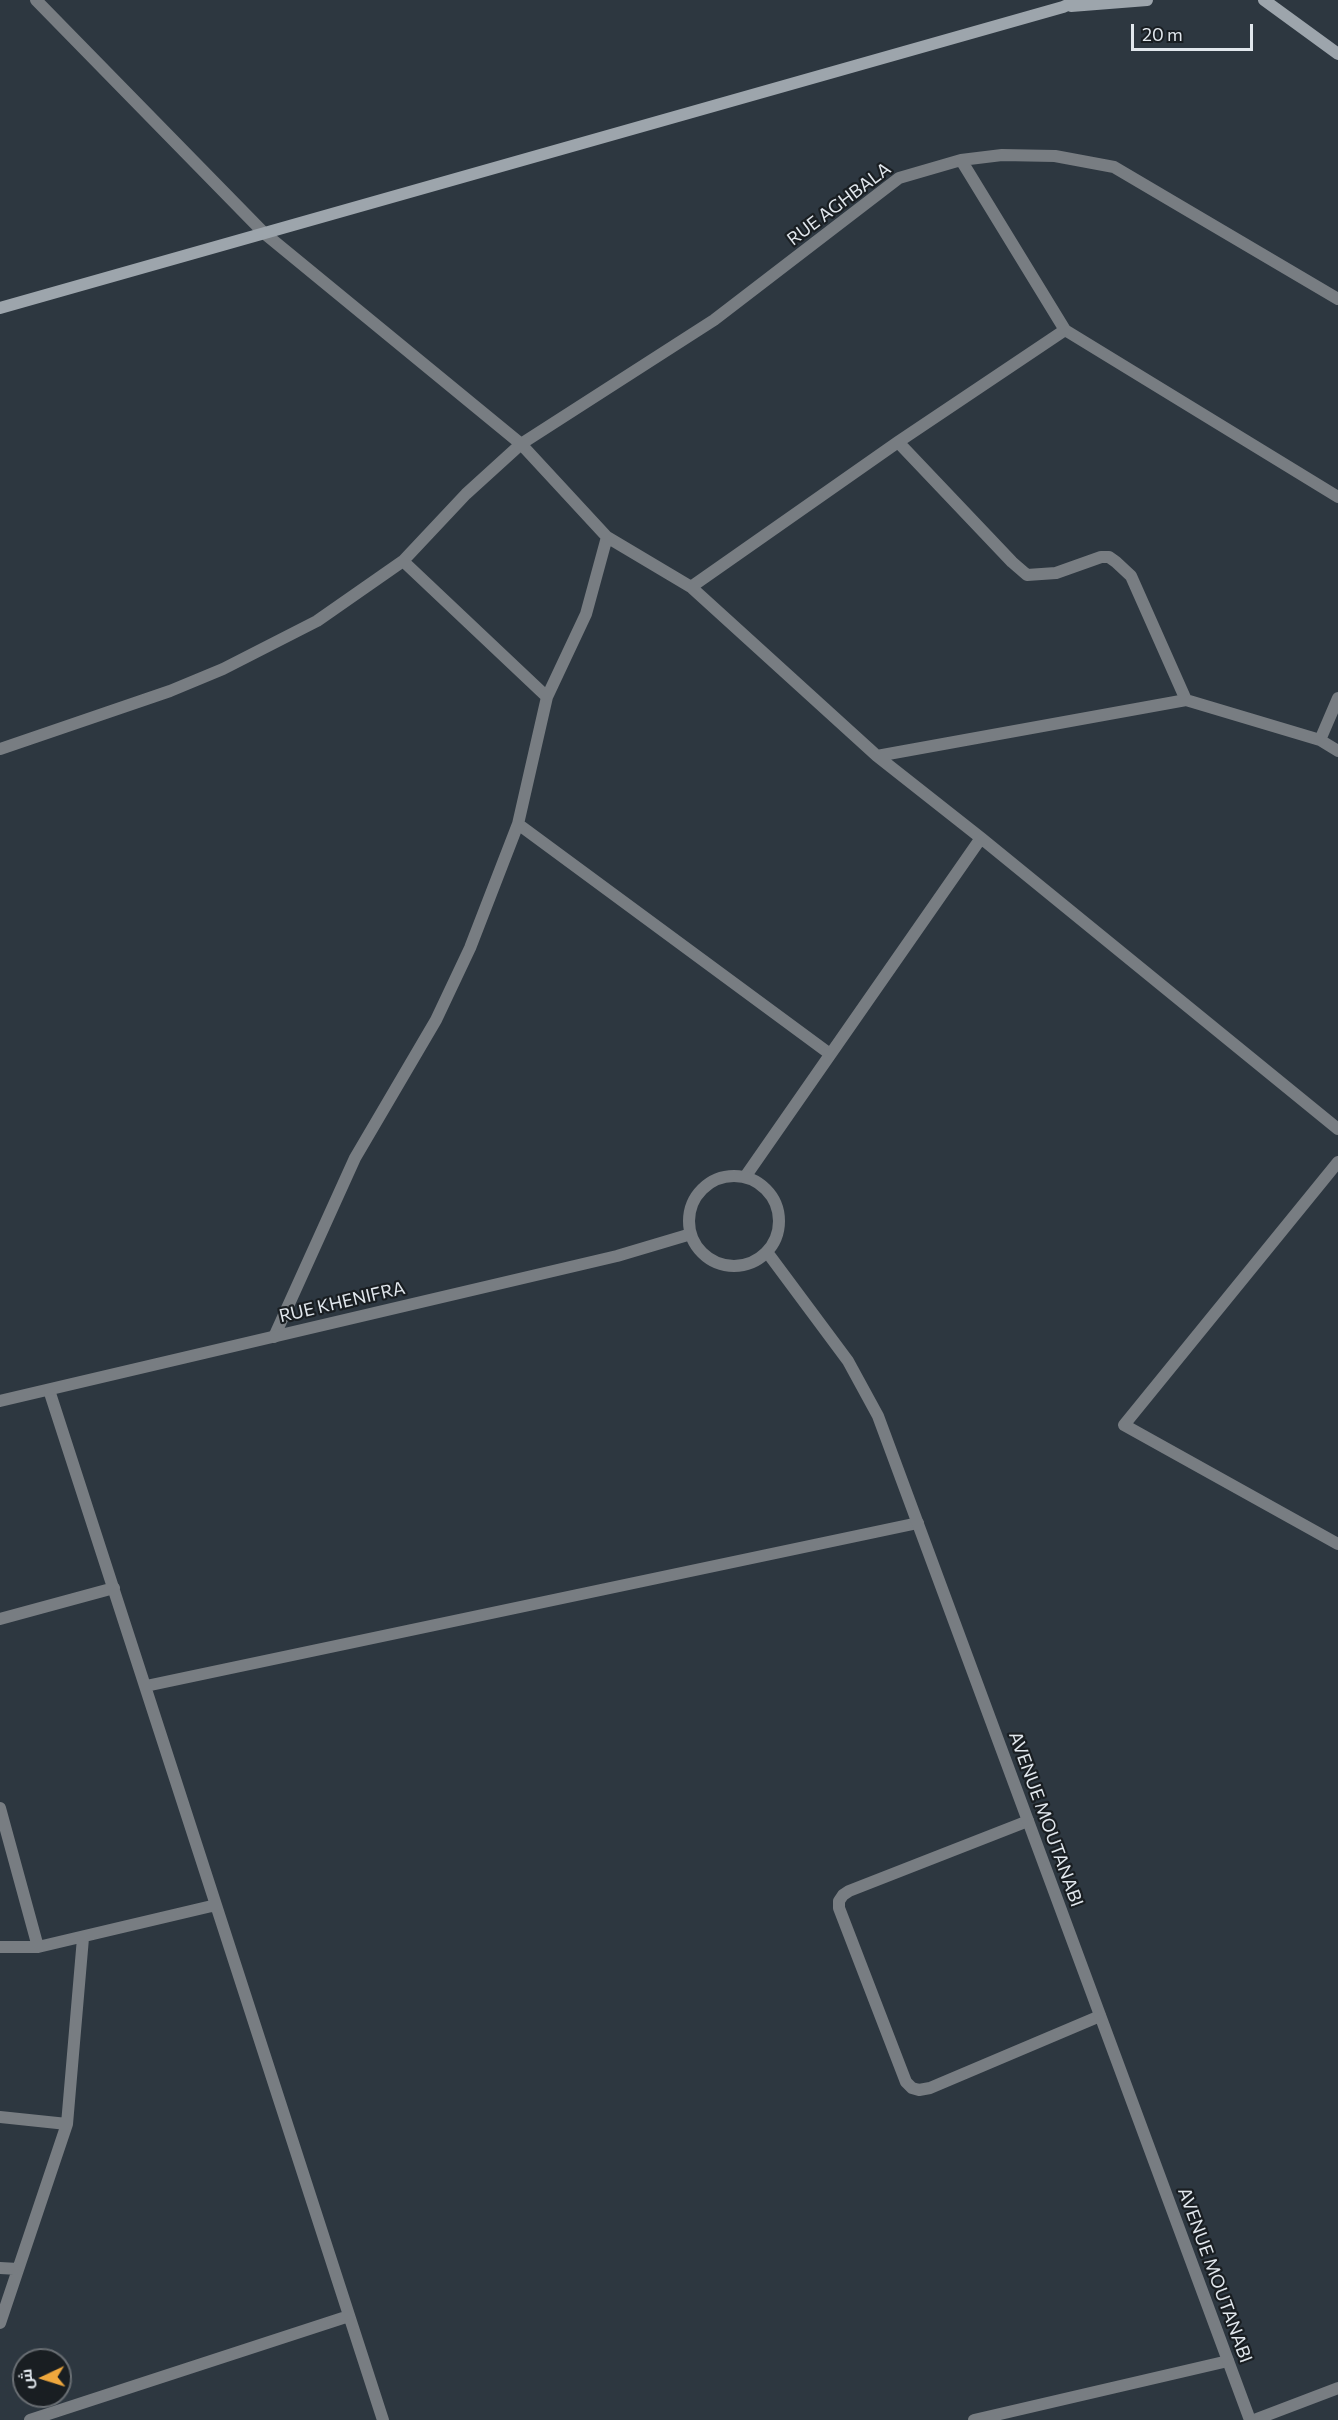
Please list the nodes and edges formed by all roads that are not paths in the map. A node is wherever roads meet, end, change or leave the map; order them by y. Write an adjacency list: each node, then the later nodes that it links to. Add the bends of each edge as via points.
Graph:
1 (36, 0): 8 (street)
2 (1079, 0): 5 (main road)
3 (1147, 0): 5 (main road)
4 (1264, 0): 6 (main road)
5 (1063, 7): 8 (main road)
6 (1338, 54)
7 (961, 160): 9 (street, RUE AGHBALA, via 1055,156 1114,167); 11 (street); 13 (street, RUE AGHBALA, via 899,178 714,320)
8 (264, 233): 10 (main road); 13 (street)
9 (1338, 299)
10 (0, 308)
11 (1065, 330): 12 (street); 14 (street)
12 (897, 442): 17 (street); 20 (street, via 1027,574 1056,573 1101,557 1116,562 1131,576)
13 (521, 444): 15 (street); 16 (street, RUE AGHBALA, via 466,494)
14 (1338, 497)
15 (608, 537): 17 (street); 18 (street, via 586,614)
16 (404, 561): 18 (street); 22 (street, RUE AGHBALA, via 316,621 224,669)
17 (691, 587): 24 (street)
18 (547, 697): 25 (street)
19 (1338, 698): 21 (street)
20 (1186, 700): 21 (street); 24 (street)
21 (1320, 740): 23 (street)
22 (0, 749)
23 (1338, 751)
24 (877, 756): 26 (street)
25 (518, 824): 27 (street); 33 (street, via 470,948 399,1086 355,1158)
26 (981, 838): 27 (street); 28 (street)
27 (830, 1054): 30 (street)
28 (1338, 1129)
29 (1338, 1162): 37 (street, via 1124,1425)
30 (745, 1177): 31 (street, via 714,1180 702,1189 693,1203); 32 (street, via 759,1183 778,1208 780,1224)
31 (691, 1234): 32 (street, via 709,1259 724,1265 754,1262); 33 (street, RUE KHENIFRA, via 617,1256)
32 (767, 1252): 36 (street, AVENUE MOUTANABI, via 849,1361 878,1416)
33 (274, 1337): 34 (street, RUE KHENIFRA)
34 (49, 1390): 35 (street, RUE KHENIFRA); 38 (street)
35 (0, 1401)
36 (918, 1523): 40 (street); 42 (street, AVENUE MOUTANABI)
37 (1338, 1544)
38 (114, 1588): 39 (street); 40 (street)
39 (0, 1619)
40 (146, 1686): 43 (street)
41 (0, 1808): 46 (street)
42 (1028, 1821): 47 (street, AVENUE MOUTANABI); 47 (street, via 849,1891 839,1901 839,1908 906,2082 912,2088 930,2088)
43 (216, 1905): 44 (street); 52 (street)
44 (83, 1938): 46 (street); 49 (street)
45 (0, 1947): 46 (street)
46 (38, 1947)
47 (1100, 2016): 54 (street, AVENUE MOUTANABI)
48 (0, 2117): 49 (street)
49 (67, 2124): 51 (street)
50 (0, 2268): 51 (street)
51 (18, 2269): 53 (street)
52 (350, 2316): 56 (street); 57 (street)
53 (0, 2323)
54 (1228, 2361): 58 (street); 59 (street, AVENUE MOUTANABI)
55 (1338, 2388): 60 (street)
56 (30, 2420)
57 (383, 2420)
58 (974, 2420)
59 (1250, 2420)
60 (1254, 2420)

